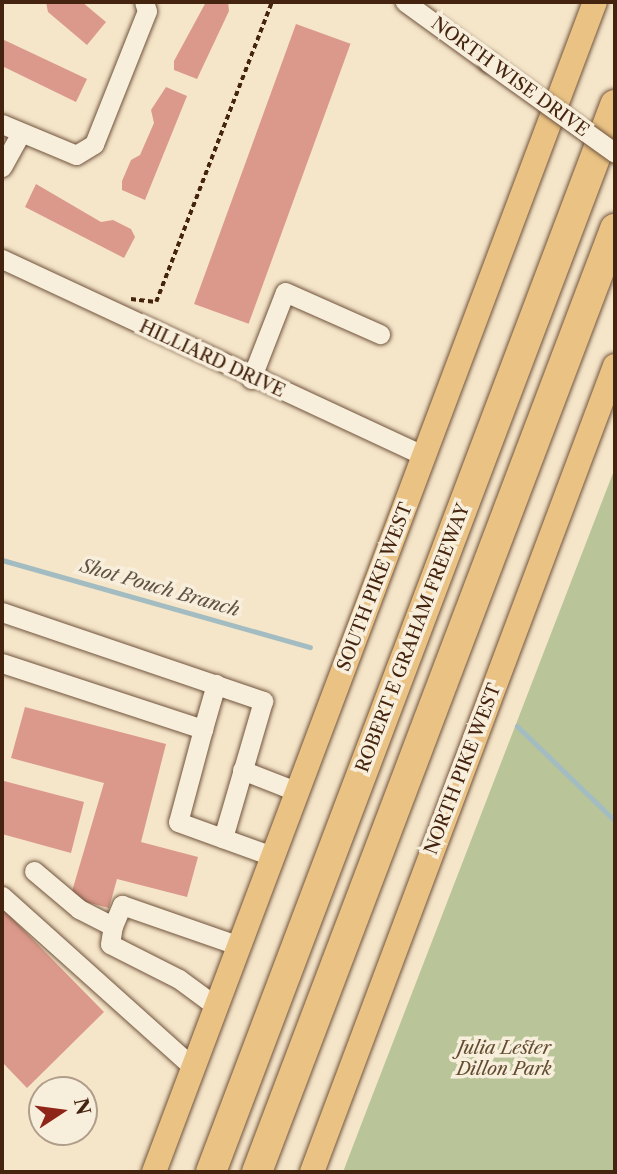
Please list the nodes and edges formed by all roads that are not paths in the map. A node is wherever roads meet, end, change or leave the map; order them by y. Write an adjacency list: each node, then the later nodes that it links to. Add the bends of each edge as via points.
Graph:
1 (144, 2): 6 (street, via 147,11 94,144 76,155)
2 (405, 2): 7 (street, NORTH WISE DRIVE, bridge)
3 (595, 2): 14 (main road, SOUTH PIKE WEST)
4 (615, 105): 30 (highway, ROBERT E GRAHAM FREEWAY)
5 (2, 124): 6 (street)
6 (20, 134): 8 (street)
7 (615, 153)
8 (2, 167)
9 (615, 229): 31 (highway)
10 (2, 259): 13 (street, HILLIARD DRIVE)
11 (380, 334): 13 (street, via 285,292)
12 (615, 366): 32 (main road, NORTH PIKE WEST)
13 (251, 379): 14 (street, HILLIARD DRIVE)
14 (425, 456): 20 (main road, SOUTH PIKE WEST)
15 (2, 612): 17 (street)
16 (2, 663): 18 (street)
17 (216, 684): 18 (street); 19 (street, via 263,701)
18 (203, 729): 21 (street, via 178,822)
19 (243, 769): 20 (street); 21 (street)
20 (298, 792): 22 (main road, SOUTH PIKE WEST)
21 (223, 838): 22 (street)
22 (272, 856): 26 (main road, SOUTH PIKE WEST)
23 (34, 871): 25 (street, via 79,909)
24 (2, 896): 28 (street)
25 (113, 926): 26 (street, via 122,905); 27 (street, via 110,944 179,979)
26 (240, 946): 27 (main road, SOUTH PIKE WEST)
27 (217, 1007): 28 (main road, SOUTH PIKE WEST)
28 (194, 1068): 29 (main road, SOUTH PIKE WEST)
29 (154, 1172)
30 (211, 1172)
31 (257, 1172)
32 (312, 1172)

